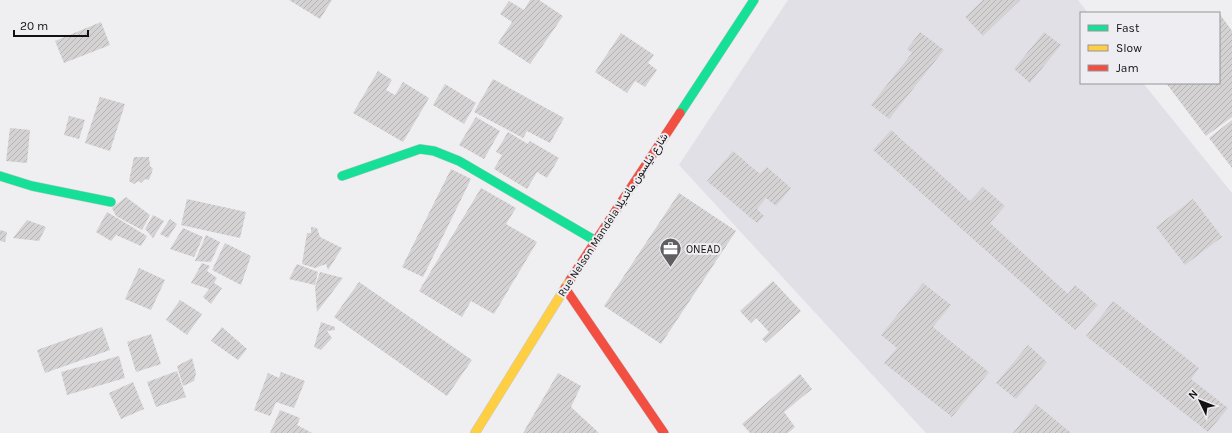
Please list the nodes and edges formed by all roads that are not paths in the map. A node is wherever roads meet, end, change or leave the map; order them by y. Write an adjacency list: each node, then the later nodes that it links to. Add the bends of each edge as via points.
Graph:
1 (754, 0): 5 (street, Rue Nelson Mandela شارع نيلسون مانديلا)
2 (0, 176): 4 (street, via 32,186)
3 (342, 176): 5 (street, via 420,149 434,151 459,161)
4 (111, 202)
5 (596, 241): 6 (street, Rue Nelson Mandela شارع نيلسون مانديلا)
6 (565, 288): 7 (street, Rue Nelson Mandela شارع نيلسون مانديلا); 8 (street)
7 (475, 433)
8 (664, 433)

